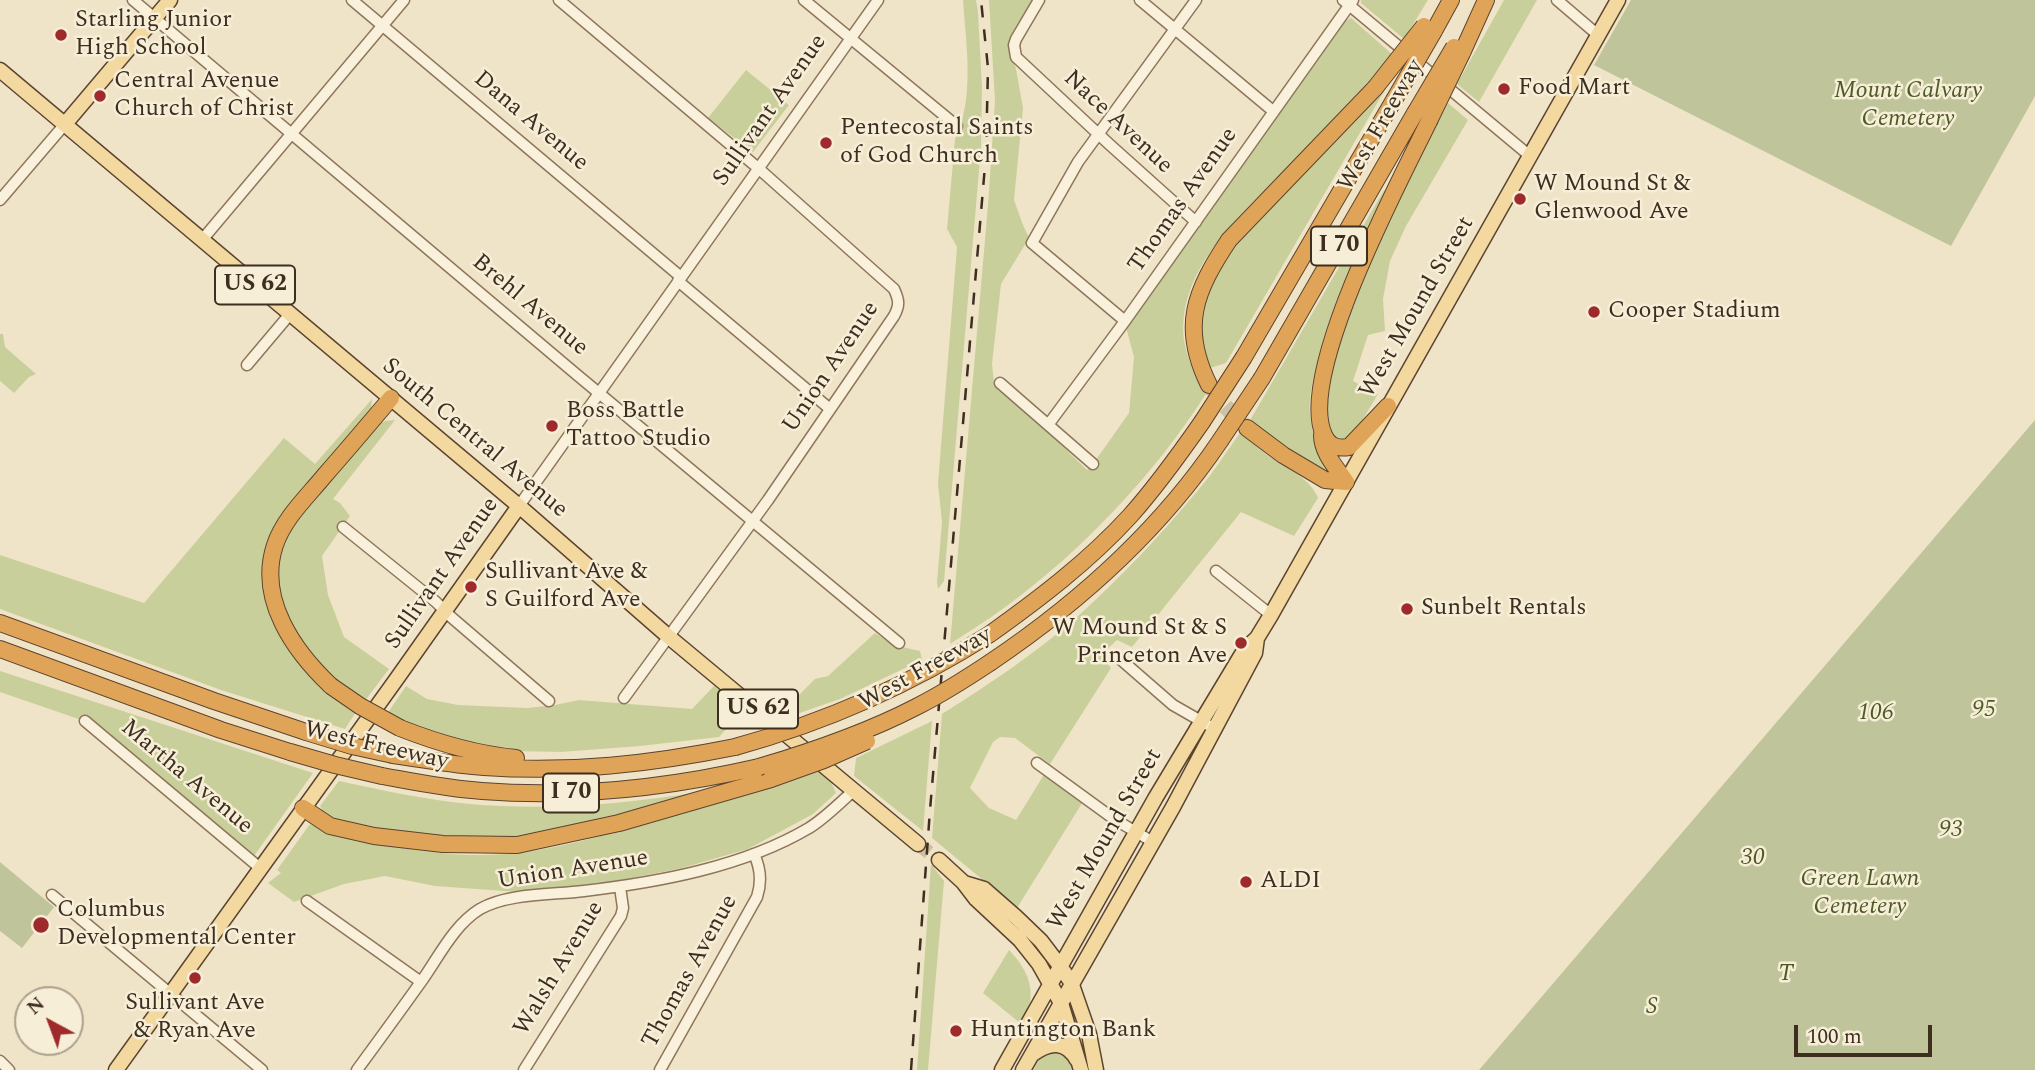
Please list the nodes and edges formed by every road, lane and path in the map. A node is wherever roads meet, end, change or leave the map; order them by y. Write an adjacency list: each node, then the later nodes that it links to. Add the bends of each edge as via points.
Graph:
1 (133, 0): 17 (street, Brehl Avenue)
2 (170, 0): 17 (main road)
3 (352, 0): 18 (street, Dana Avenue)
4 (404, 0): 18 (street)
5 (559, 0): 31 (street)
6 (804, 0): 22 (street)
7 (878, 0): 22 (street, Sullivant Avenue)
8 (1039, 0): 29 (street, Nace Avenue, via 1019,32 1014,51 1020,62)
9 (1140, 0): 20 (street)
10 (1196, 0): 20 (street)
11 (1444, 0): 19 (highway)
12 (1451, 0): 19 (highway, West Freeway / I 70)
13 (1485, 0): 25 (highway, West Freeway / I 70, bridge)
14 (1557, 0): 21 (street)
15 (1618, 0): 21 (main road, West Mound Street)
16 (1348, 2): 24 (street, Thomas Avenue); 30 (street)
17 (155, 18): 26 (main road); 28 (street, Brehl Avenue)
18 (382, 25): 28 (street); 35 (street, Dana Avenue)
19 (1429, 28): 40 (highway, bridge, via 1229,240 1211,267 1193,327 1196,355); 68 (highway, West Freeway / I 70, bridge, via 1394,100 1202,422 1138,506 1079,565 961,652 883,694 805,726 735,747 640,764)
20 (1175, 29): 24 (street); 29 (street)
21 (1598, 35): 30 (main road, West Mound Street)
22 (851, 39): 27 (street); 31 (street, Sullivant Avenue)
23 (0, 69): 26 (main road, South Central Avenue)
24 (1273, 111): 33 (street, Thomas Avenue)
25 (1422, 117): 47 (highway, via 1340,316 1320,393); 69 (highway, West Freeway / I 70, bridge, via 1220,441 1163,515 1116,563 1060,613 991,663 916,707)
26 (65, 124): 32 (street); 34 (main road, South Central Avenue / US 62)
27 (957, 126)
28 (292, 134): 34 (street); 41 (street, Brehl Avenue)
29 (1098, 134): 33 (street, Nace Avenue); 37 (street, via 1032,243)
30 (1530, 156): 43 (main road, West Mound Street)
31 (758, 168): 35 (street, Sullivant Avenue); 44 (street, Union Avenue, via 894,289 899,299 894,316)
32 (0, 200)
33 (1196, 222): 37 (street, Thomas Avenue)
34 (202, 240): 36 (main road, South Central Avenue / US 62)
35 (680, 279): 41 (street, Sullivant Avenue); 44 (street, Dana Avenue)
36 (290, 314): 38 (street); 42 (main road, South Central Avenue / US 62)
37 (1125, 321): 45 (street, Thomas Avenue)
38 (247, 365)
39 (1000, 383): 45 (street)
40 (1209, 385)
41 (598, 392): 50 (street, Sullivant Avenue); 51 (street, Brehl Avenue)
42 (391, 398): 50 (main road, South Central Avenue / US 62); 68 (highway, bridge, via 293,513 275,545 271,582 286,633 331,686 400,728 485,755)
43 (1388, 405): 47 (highway, via 1349,447 1332,446); 49 (main road, West Mound Street)
44 (830, 409): 51 (street, Union Avenue)
45 (1048, 425): 48 (street)
46 (1247, 428): 49 (highway, via 1325,480)
47 (1321, 430): 49 (highway, via 1327,455)
48 (1093, 464)
49 (1346, 482): 55 (main road, West Mound Street)
50 (519, 506): 54 (main road, Sullivant Avenue); 57 (main road, South Central Avenue / US 62)
51 (753, 520): 57 (street, Union Avenue); 59 (street, Brehl Avenue)
52 (344, 527): 54 (street)
53 (1216, 571): 55 (street)
54 (445, 611): 63 (street); 71 (main road, Sullivant Avenue)
55 (1271, 614): 58 (main road, West Mound Street)
56 (0, 622): 68 (highway, West Freeway / I 70, bridge, via 352,746 484,767)
57 (669, 637): 62 (street, Union Avenue); 70 (main road, South Central Avenue / US 62)
58 (1257, 638): 65 (main road, West Mound Street, via 1245,649); 66 (main road, West Mound Street, via 1255,653)
59 (899, 643)
60 (0, 649): 69 (highway, West Freeway / I 70, bridge, via 290,752 430,785 576,793)
61 (1119, 658): 65 (street, via 1173,705)
62 (624, 698)
63 (550, 701)
64 (85, 721): 77 (street, Martha Avenue)
65 (1202, 721): 66 (street); 72 (main road, West Mound Street)
66 (1215, 729): 73 (main road, West Mound Street)
67 (1037, 763): 72 (street)
68 (570, 768)
69 (765, 773): 71 (highway, via 619,823 517,845 443,844 374,836 330,826)
70 (854, 790): 74 (main road, South Central Avenue / US 62); 75 (street, Union Avenue, via 809,828)
71 (303, 808): 77 (main road, Sullivant Avenue)
72 (1136, 832): 73 (street); 82 (main road, West Mound Street)
73 (1153, 842): 84 (main road, West Mound Street)
74 (918, 844)
75 (754, 854): 79 (street, Union Avenue); 96 (street, Thomas Avenue, via 761,877 757,897)
76 (939, 860): 78 (main road)
77 (260, 868): 86 (main road, Sullivant Avenue)
78 (963, 882): 82 (main road, via 984,889 1041,941); 85 (main road, via 1020,940)
79 (620, 887): 83 (street, Union Avenue, via 486,906 461,926); 95 (street, Walsh Avenue, via 621,916)
80 (52, 895): 86 (street)
81 (307, 901): 83 (street)
82 (1060, 966): 84 (main road); 85 (main road, West Mound Street)
83 (421, 982): 94 (street, Union Avenue)
84 (1072, 982): 87 (main road, West Mound Street); 99 (main road)
85 (1050, 985): 87 (main road); 97 (main road, West Mound Street)
86 (170, 993): 92 (main road, Sullivant Avenue); 93 (street)
87 (1061, 1003): 88 (main road, West Mound Street); 90 (main road)
88 (1032, 1055): 90 (main road, via 1046,1045 1062,1046 1074,1054); 98 (main road, West Mound Street)
89 (0, 1062): 91 (street)
90 (1081, 1068)
91 (9, 1070)
92 (116, 1070)
93 (262, 1070)
94 (357, 1070)
95 (524, 1070)
96 (660, 1070)
97 (1002, 1070)
98 (1023, 1070)
99 (1096, 1070)

